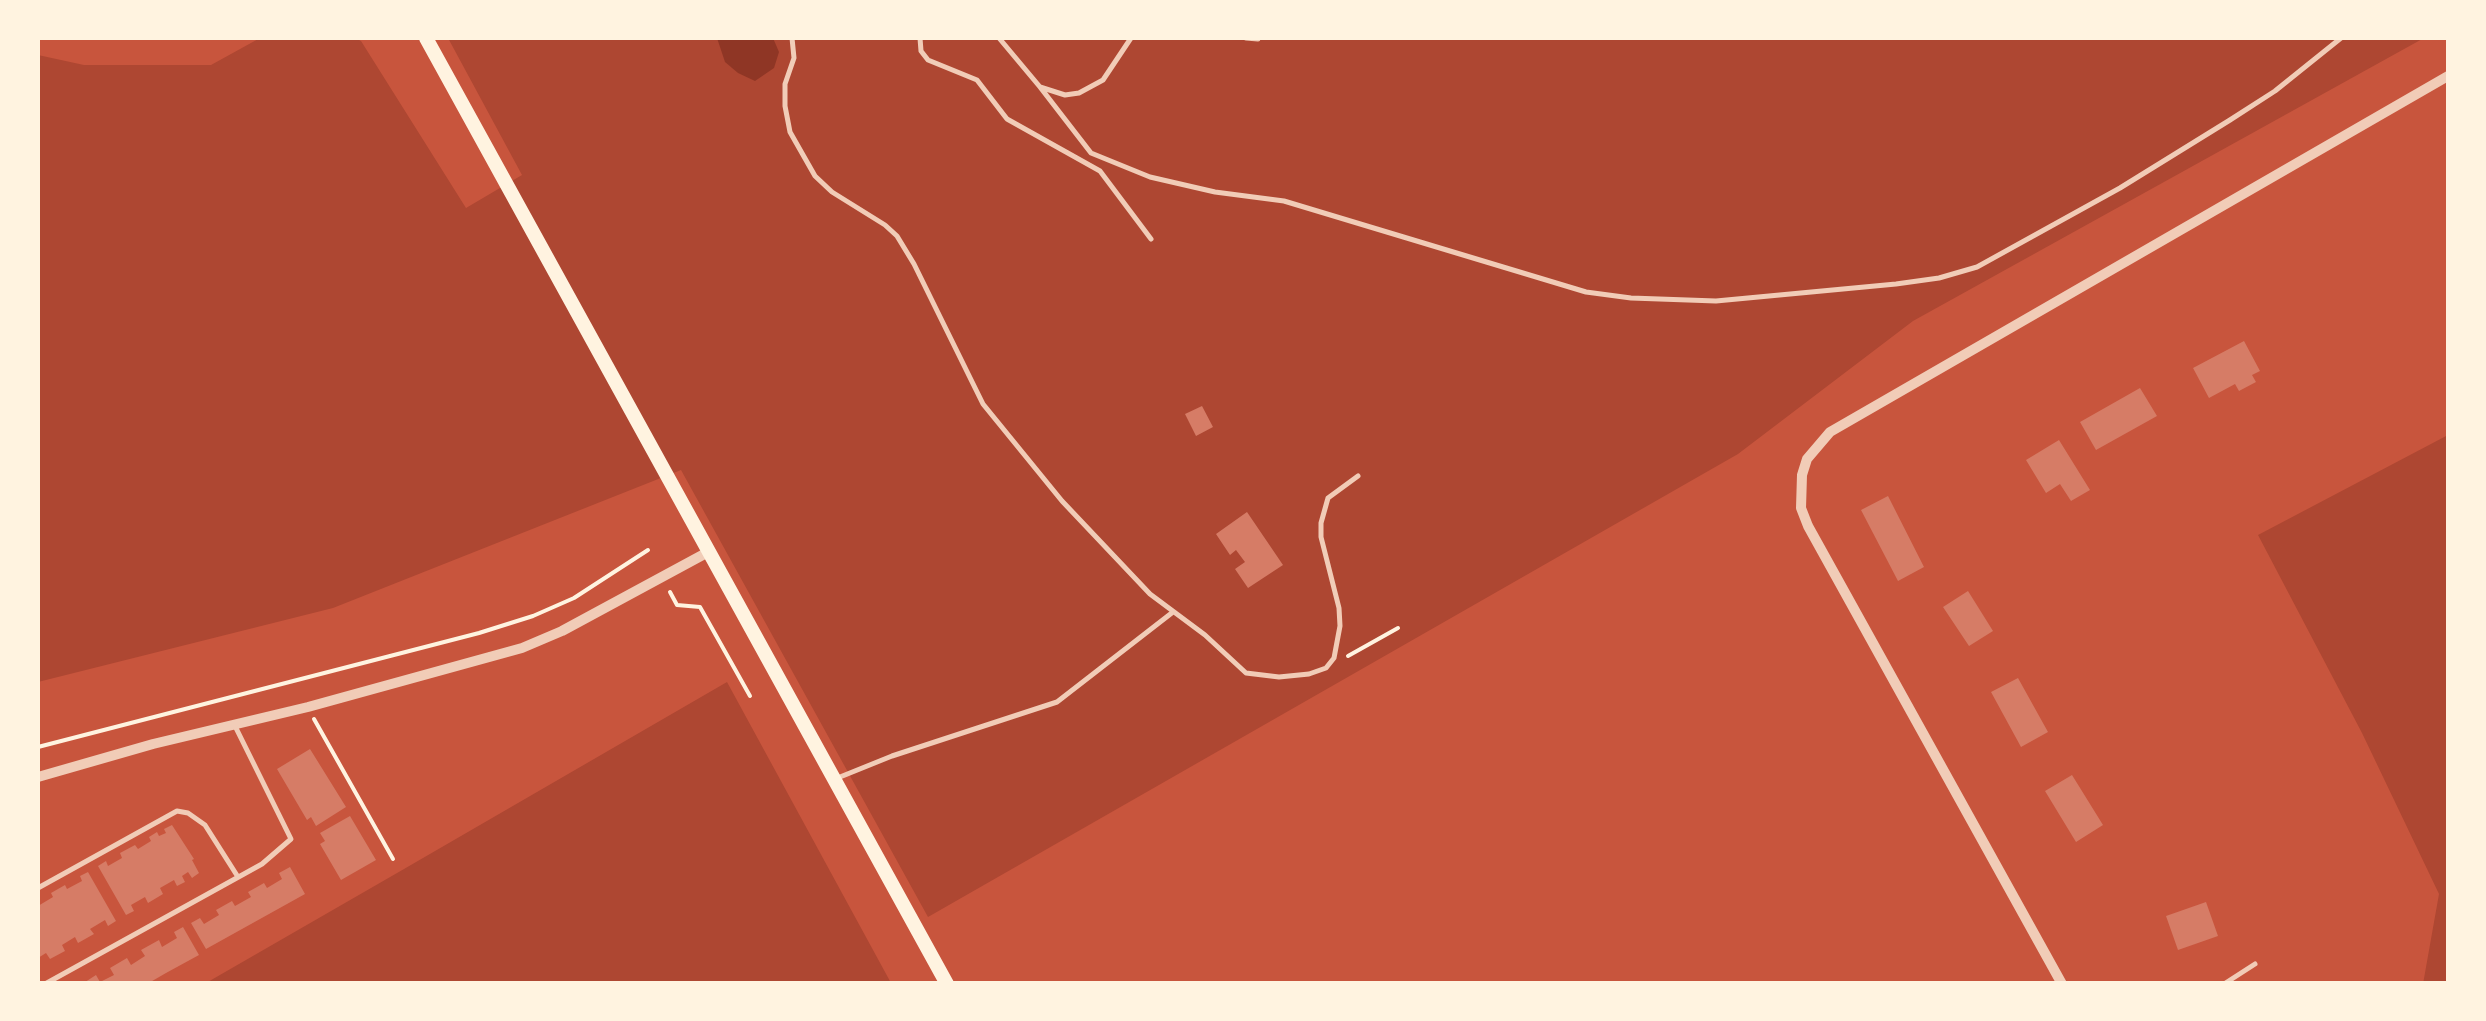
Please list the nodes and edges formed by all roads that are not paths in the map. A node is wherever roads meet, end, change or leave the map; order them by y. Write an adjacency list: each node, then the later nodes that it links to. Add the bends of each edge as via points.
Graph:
1 (426, 38): 13 (main road)
2 (792, 38): 14 (lane, via 785,106 800,155 832,192 897,236 983,404 1062,501)
3 (920, 38): 11 (lane, via 928,60 977,80 1008,119 1100,170)
4 (999, 38): 10 (lane)
5 (1132, 38): 10 (lane, via 1110,73 1092,87 1065,95)
6 (1246, 38): 8 (lane)
7 (2341, 38): 10 (lane, via 2214,130 1977,267 1896,284 1716,301 1586,292 1284,201 1150,177 1091,153)
8 (1258, 39)
9 (2448, 76): 23 (street, via 1830,432 1807,459 1801,508 1808,526)
10 (1040, 87)
11 (1151, 238)
12 (1358, 476): 14 (lane, via 1328,498 1321,523 1340,626 1326,668 1297,676 1246,673)
13 (710, 550): 15 (street, via 522,648); 17 (main road)
14 (1173, 612): 17 (lane, via 1058,702)
15 (235, 726): 16 (street); 18 (lane, via 291,839)
16 (38, 777)
17 (835, 779): 22 (main road)
18 (238, 877): 19 (lane, via 205,825 177,811); 21 (lane)
19 (38, 888)
20 (2255, 964): 24 (lane)
21 (45, 984)
22 (947, 984)
23 (2062, 984)
24 (2224, 984)

